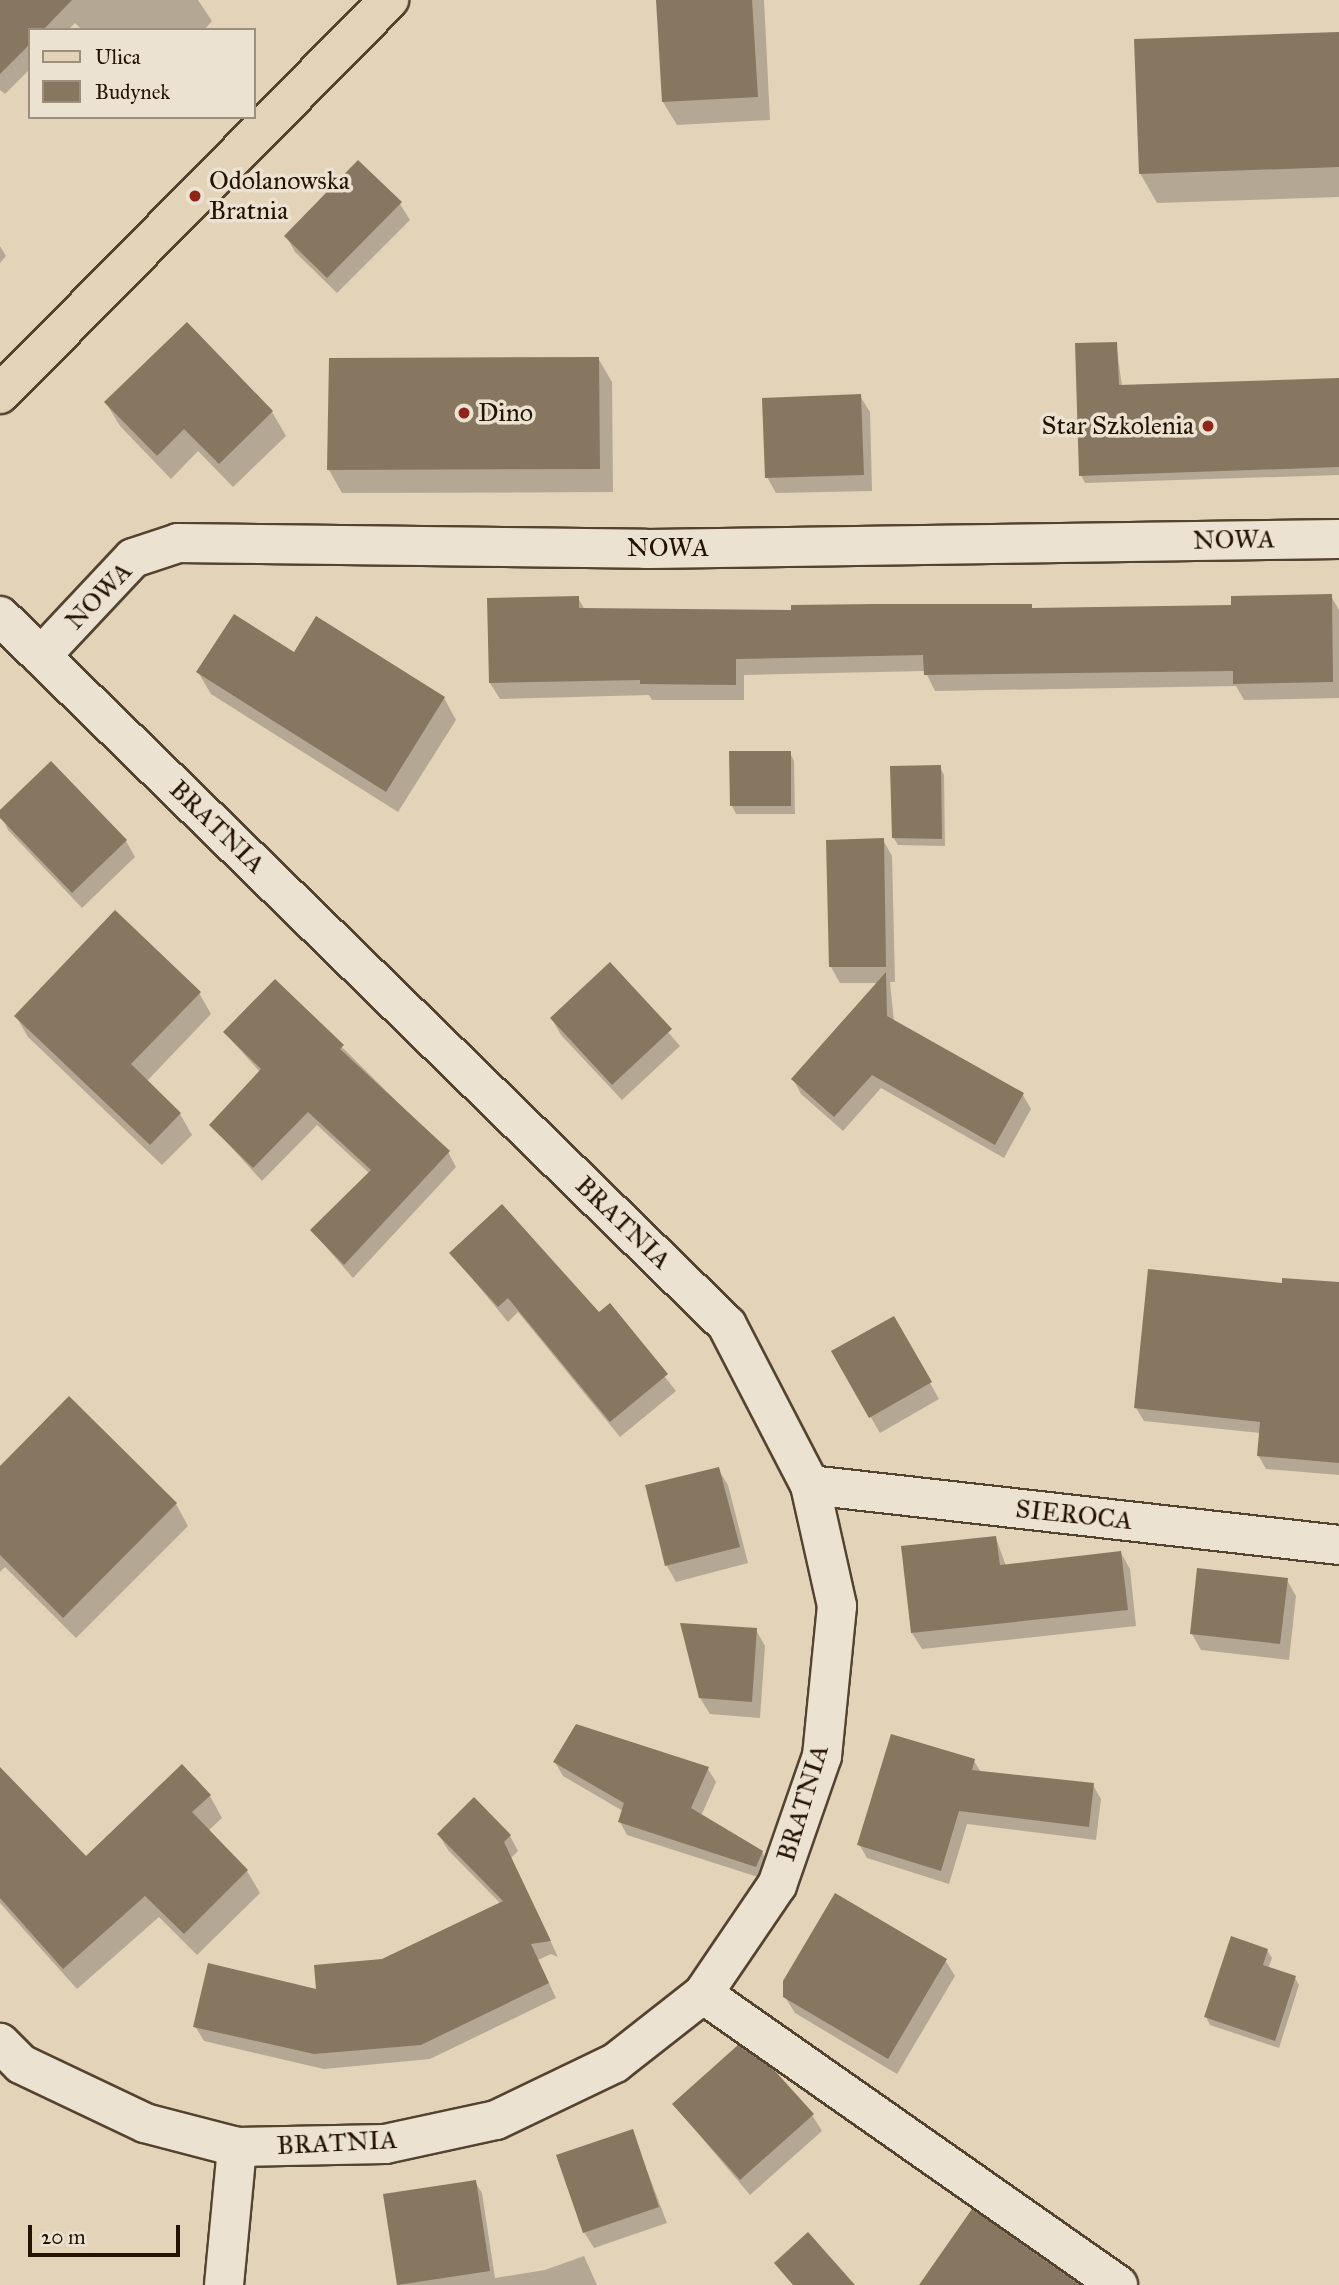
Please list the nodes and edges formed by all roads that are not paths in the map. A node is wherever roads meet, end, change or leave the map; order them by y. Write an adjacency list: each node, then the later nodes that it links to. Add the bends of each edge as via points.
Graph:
1 (388, 0): 2 (main road)
2 (0, 394)
3 (1339, 539): 5 (street, NOWA, via 646,549 178,542 133,558)
4 (0, 616): 5 (street, BRATNIA)
5 (41, 656): 6 (street, BRATNIA, via 727,1325)
6 (810, 1485): 7 (street, SIEROCA); 8 (street, BRATNIA, via 837,1606 822,1756 777,1885)
7 (1339, 1545)
8 (703, 1994): 10 (street, BRATNIA, via 615,2063 496,2120 385,2144); 12 (street)
9 (0, 2043): 10 (street, BRATNIA, via 21,2064 145,2123)
10 (237, 2147): 11 (street)
11 (224, 2285)
12 (1118, 2285)

